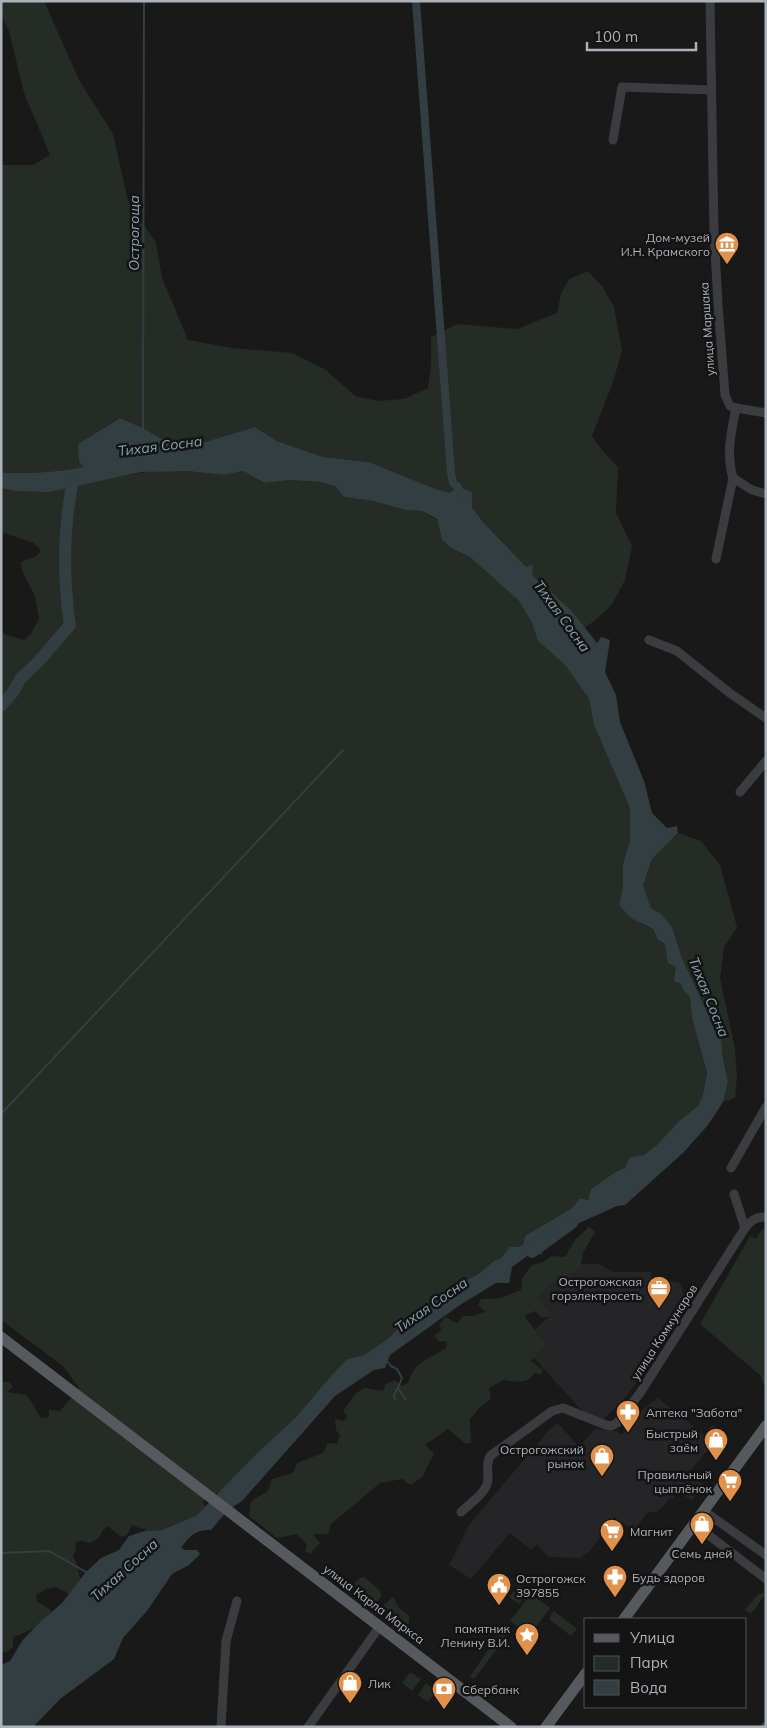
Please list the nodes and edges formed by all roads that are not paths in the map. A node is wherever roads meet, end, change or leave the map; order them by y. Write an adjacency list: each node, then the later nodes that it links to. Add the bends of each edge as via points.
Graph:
1 (710, 1): 2 (street, улица Маршака)
2 (711, 90): 3 (street, via 622,87); 4 (street, улица Маршака, via 722,376 725,395 730,406)
3 (613, 140)
4 (736, 408): 5 (street); 6 (street, via 729,442)
5 (766, 414)
6 (733, 478): 7 (street, via 752,490); 8 (street)
7 (766, 494)
8 (716, 559)
9 (649, 640): 10 (street, via 677,650)
10 (766, 718)
11 (766, 761): 12 (street)
12 (740, 792)
13 (766, 1106): 14 (street)
14 (732, 1168)
15 (734, 1194): 17 (street)
16 (766, 1217): 17 (street, via 752,1220)
17 (745, 1228): 21 (street, улица Коммунаров, via 640,1393 617,1423 606,1425 563,1408 552,1412 490,1456 487,1461 488,1482 484,1490)
18 (1, 1337): 27 (main road, улица Карла Маркса)
19 (766, 1426): 20 (main road)
20 (704, 1510): 22 (main road); 23 (street)
21 (461, 1512)
22 (694, 1524): 24 (street); 26 (main road)
23 (766, 1556)
24 (766, 1579)
25 (237, 1600): 29 (street, via 226,1641)
26 (625, 1618)
27 (380, 1626): 30 (street); 31 (main road, улица Карла Маркса)
28 (584, 1675): 32 (main road)
29 (221, 1727)
30 (308, 1727)
31 (511, 1727)
32 (546, 1727)

